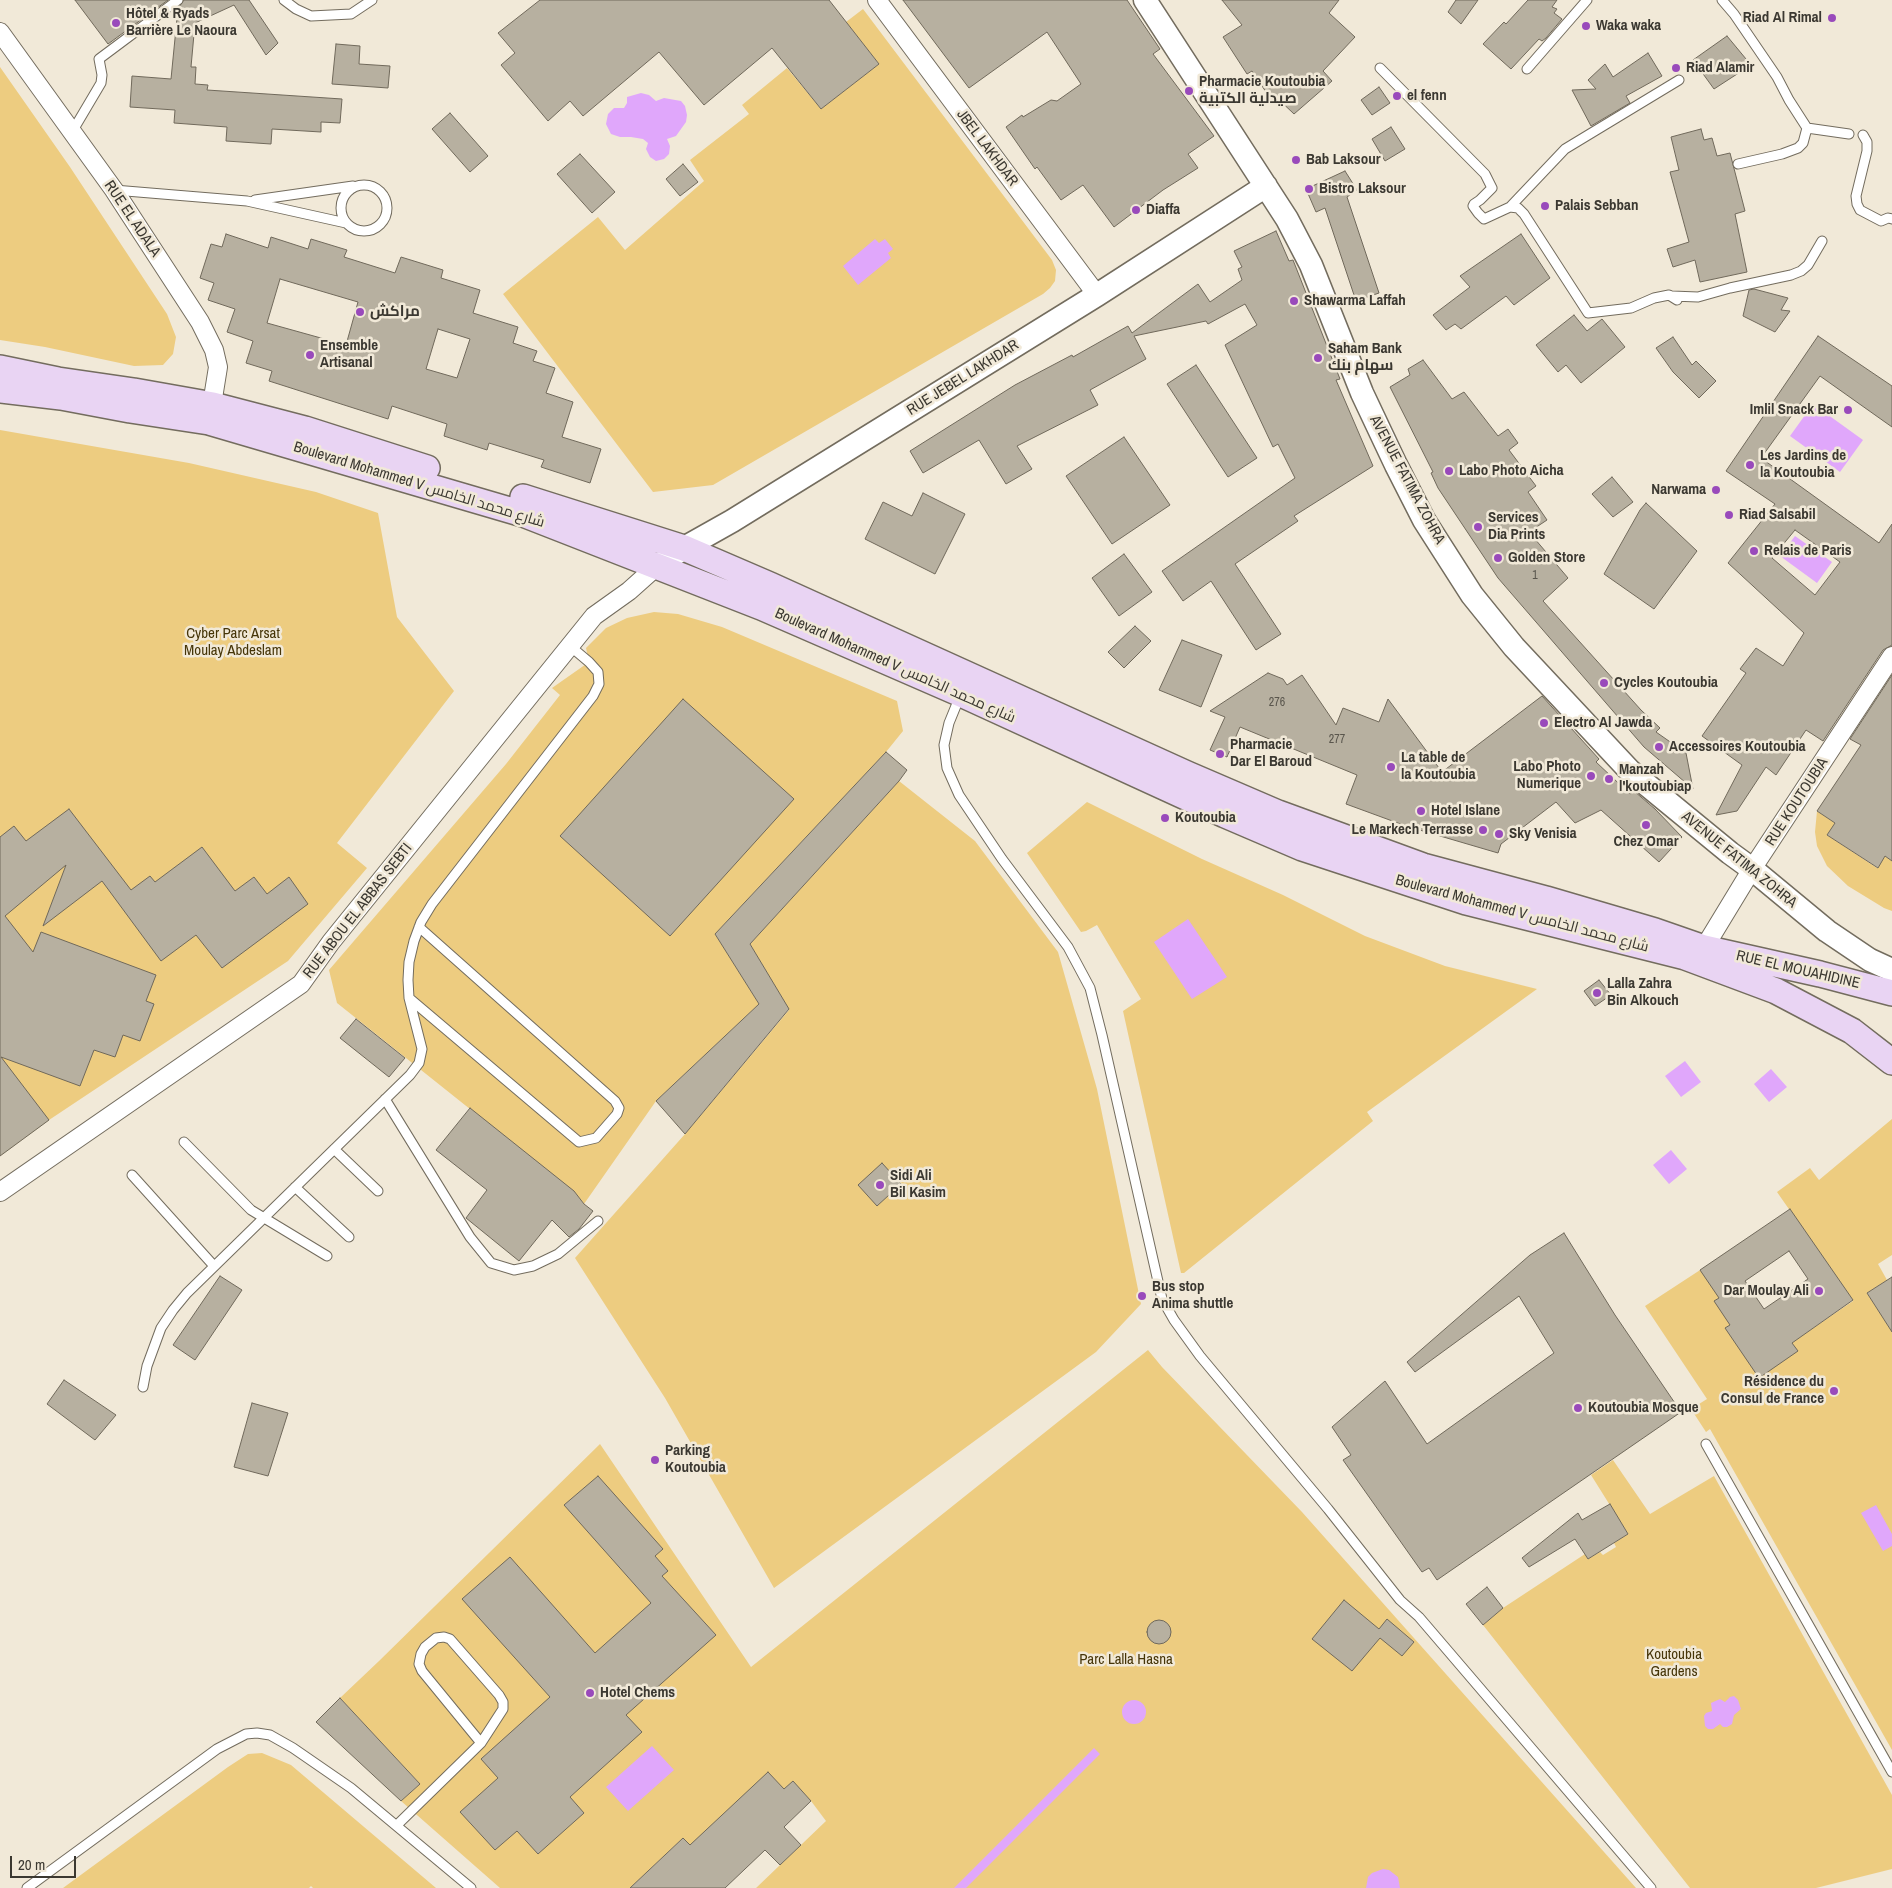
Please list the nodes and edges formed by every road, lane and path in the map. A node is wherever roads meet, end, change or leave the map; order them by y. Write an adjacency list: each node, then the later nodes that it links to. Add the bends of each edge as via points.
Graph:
1 (178, 0): 13 (lane, via 99,59 101,83)
2 (284, 0): 3 (lane, via 311,16 351,14)
3 (372, 0)
4 (877, 0): 25 (street, JBEL LAKHDAR)
5 (1145, 0): 18 (street, AVENUE FATIMA ZOHRA)
6 (1587, 0): 10 (lane)
7 (1722, 0): 12 (lane, via 1777,77)
8 (0, 32): 13 (street, RUE EL ADALA)
9 (1380, 68): 21 (lane, via 1485,174 1492,188 1474,204 1478,213 1484,219)
10 (1527, 69)
11 (1680, 80): 21 (lane, via 1565,149)
12 (1807, 128): 14 (lane); 16 (lane, via 1803,143 1798,148)
13 (72, 132): 19 (street, RUE EL ADALA)
14 (1849, 134)
15 (1863, 135): 22 (lane, via 1867,151 1856,204 1860,210 1881,221)
16 (1738, 164)
17 (356, 186): 20 (lane); 23 (lane, via 343,197 342,215); 23 (lane, via 374,187 382,193 386,200 385,218 371,230 353,229)
18 (1266, 186): 25 (street, RUE JEBEL LAKHDAR); 34 (street, AVENUE FATIMA ZOHRA, via 1312,265 1362,393 1400,473 1424,520 1472,595 1514,648 1630,771)
19 (114, 190): 20 (lane); 28 (street, RUE EL ADALA, via 211,342 218,367)
20 (247, 202): 23 (lane)
21 (1510, 207): 24 (lane, via 1518,208 1524,214 1588,313 1631,308 1654,298 1698,297 1791,275 1808,265)
22 (1892, 219)
23 (346, 223)
24 (1822, 241)
25 (1097, 295): 29 (street, RUE JEBEL LAKHDAR)
26 (0, 368): 28 (main road, Boulevard Mohammed V شارع محمد الخامس, via 134,391)
27 (0, 390): 28 (main road, Boulevard Mohammed V شارع محمد الخامس, via 61,396 130,410)
28 (211, 413): 29 (main road, Boulevard Mohammed V شارع محمد الخامس, via 305,430); 30 (main road, Boulevard Mohammed V شارع محمد الخامس, via 523,514)
29 (684, 548): 30 (street, RUE JEBEL LAKHDAR); 36 (main road, Boulevard Mohammed V شارع محمد الخامس, via 1278,813 1423,866 1546,899)
30 (657, 566): 31 (street, RUE ABOU EL ABBAS SEBTI, via 594,616); 33 (main road, Boulevard Mohammed V شارع محمد الخامس, via 761,607)
31 (570, 646): 35 (lane, via 598,672 599,684 594,696 432,904); 47 (street, RUE ABOU EL ABBAS SEBTI, via 331,942 301,984)
32 (1892, 656): 34 (street, RUE KOUTOUBIA)
33 (961, 694): 40 (main road, Boulevard Mohammed V شارع محمد الخامس, via 1302,848 1466,902 1685,957 1776,991 1852,1031); 60 (lane, via 944,746 947,768 959,795 1068,947 1090,988 1162,1299 1174,1320 1400,1600 1425,1624)
34 (1752, 869): 36 (street, RUE KOUTOUBIA); 37 (street, AVENUE FATIMA ZOHRA, via 1827,931 1870,960)
35 (419, 927): 39 (lane, via 409,962); 39 (lane, via 615,1101 617,1114 596,1138 579,1142)
36 (1704, 948): 38 (main road, RUE EL MOUAHIDINE)
37 (1892, 970)
38 (1892, 993)
39 (409, 998): 41 (lane, via 422,1049 419,1064)
40 (1892, 1062)
41 (386, 1099): 43 (lane); 49 (lane, via 470,1237 491,1263 514,1270 533,1266 558,1254)
42 (184, 1142): 48 (lane, via 240,1201)
43 (334, 1149): 45 (lane); 46 (lane)
44 (132, 1175): 52 (lane)
45 (295, 1187): 48 (lane); 50 (lane)
46 (378, 1191)
47 (0, 1192)
48 (263, 1219): 51 (lane); 52 (lane)
49 (598, 1221)
50 (349, 1237)
51 (327, 1256)
52 (214, 1266): 53 (lane, via 187,1293 161,1328 149,1360)
53 (144, 1387)
54 (1706, 1444): 56 (lane)
55 (481, 1743): 55 (lane, via 503,1709 503,1702 450,1639 436,1638 425,1647 419,1664); 57 (lane)
56 (1892, 1772)
57 (397, 1825): 58 (lane, via 352,1788 293,1748 270,1735 246,1734 217,1749); 59 (lane)
58 (27, 1888)
59 (471, 1888)
60 (1651, 1888)

